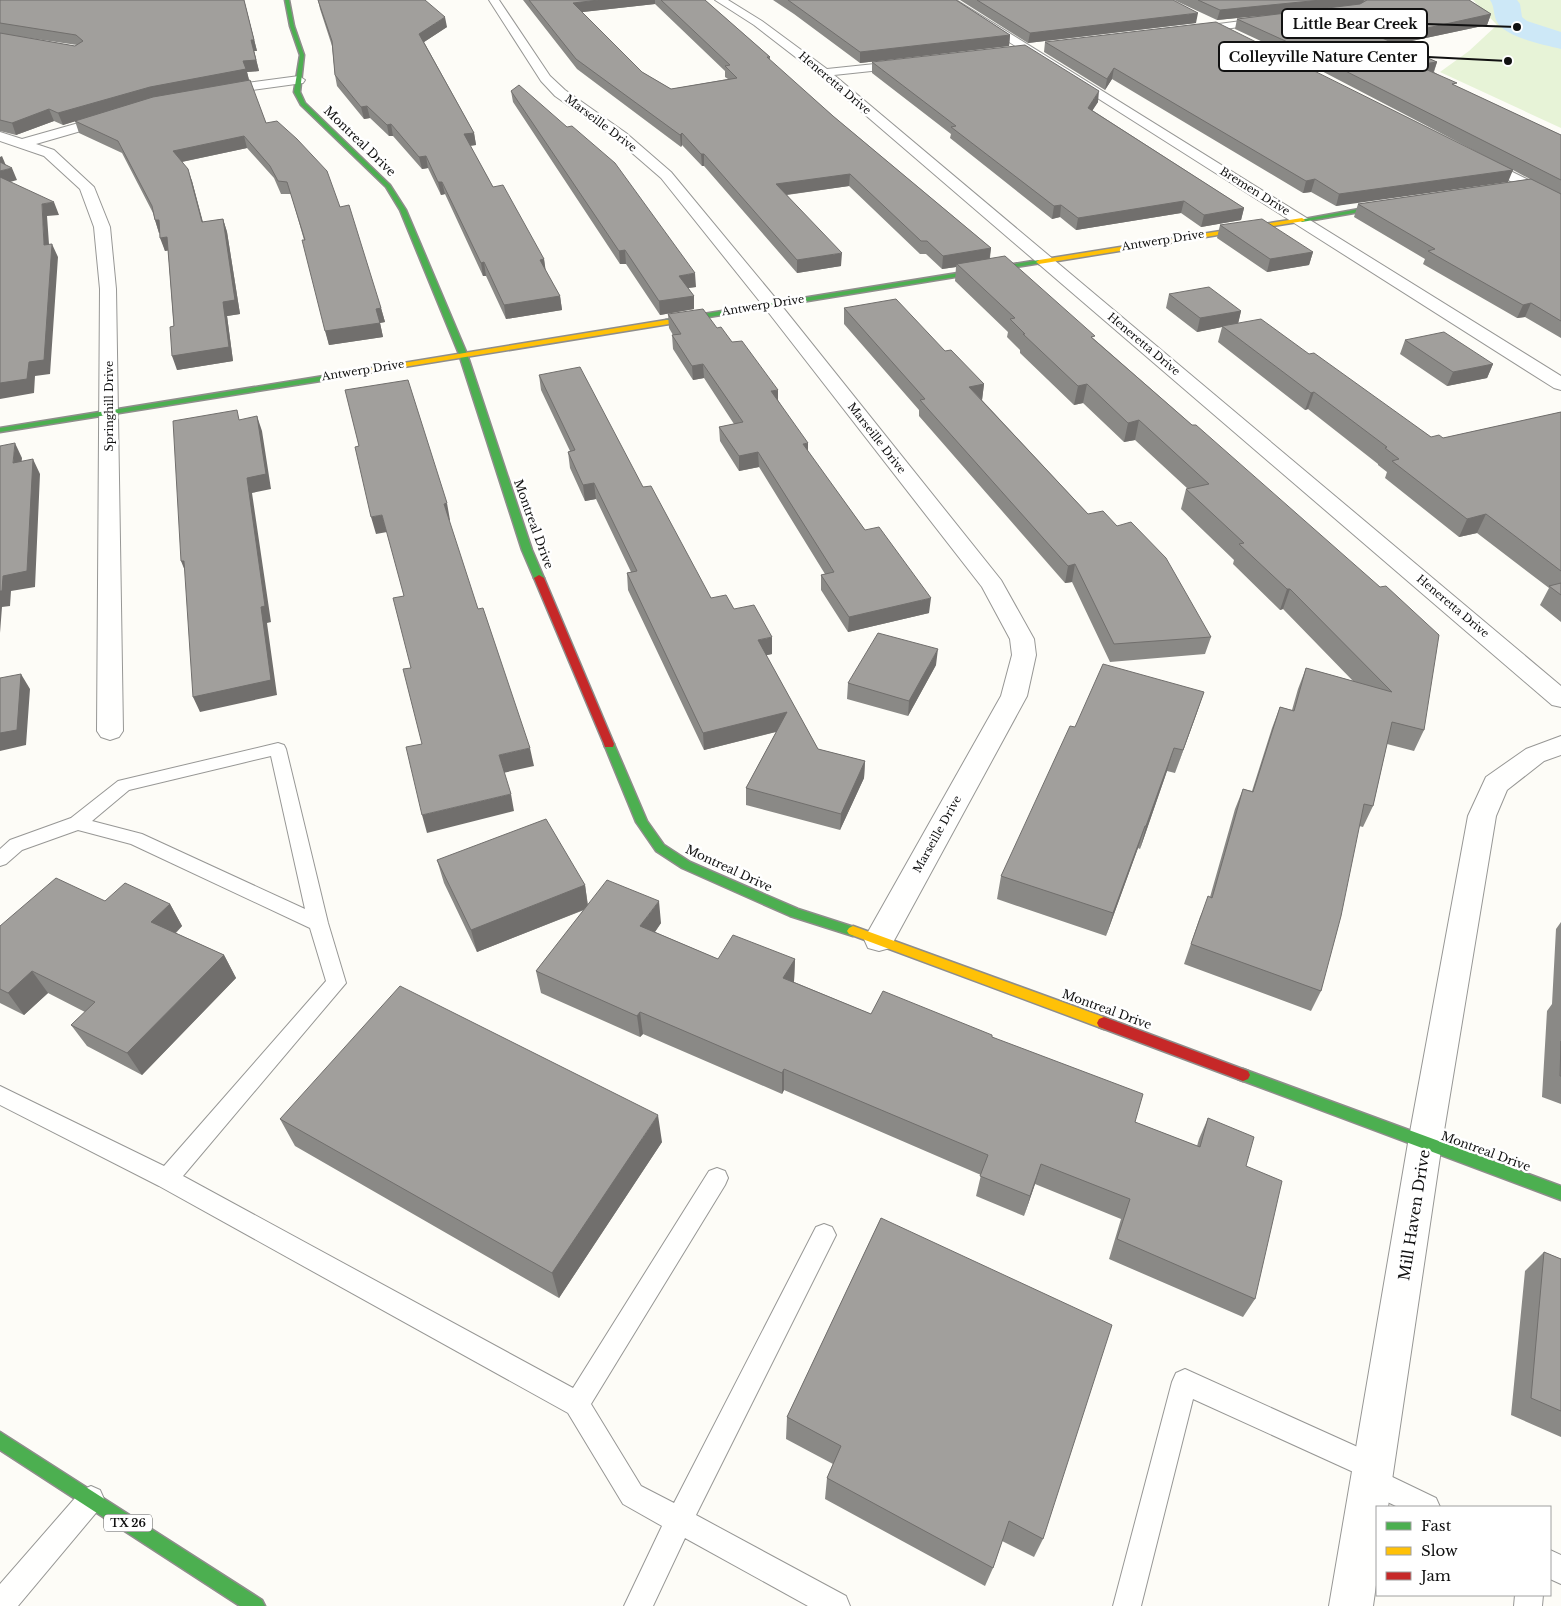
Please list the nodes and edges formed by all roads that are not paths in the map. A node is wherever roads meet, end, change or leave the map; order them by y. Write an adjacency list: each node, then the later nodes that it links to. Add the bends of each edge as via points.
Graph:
1 (287, 0): 15 (street, Montreal Drive, via 302,55)
2 (494, 0): 27 (street, Marseille Drive, via 545,78 666,175)
3 (720, 0): 14 (street, Heneretta Drive, via 765,27)
4 (948, 0): 11 (street, Bremen Drive)
5 (1201, 19): 7 (street)
6 (1283, 19): 7 (street)
7 (1217, 27): 8 (street); 9 (street)
8 (1173, 33)
9 (1242, 39)
10 (1044, 46): 11 (street)
11 (1026, 48): 12 (street); 25 (street, Bremen Drive)
12 (1006, 50)
13 (920, 61): 14 (street)
14 (824, 73): 26 (street, Heneretta Drive)
15 (298, 80): 16 (street); 28 (street, Montreal Drive, via 297,92 303,104 388,186 403,210)
16 (199, 94)
17 (126, 113): 19 (street)
18 (0, 136): 19 (street, Springhill Drive)
19 (24, 143): 30 (street, Springhill Drive, via 49,153 87,187 102,227 108,289)
20 (1469, 154): 21 (street)
21 (1527, 185): 22 (street); 24 (street)
22 (1507, 188)
23 (1406, 202): 25 (street, Antwerp Drive)
24 (1561, 202)
25 (1299, 218): 26 (street, Antwerp Drive); 29 (street, Bremen Drive)
26 (1044, 260): 27 (street, Antwerp Drive); 32 (street, Heneretta Drive)
27 (771, 304): 28 (street, Antwerp Drive); 38 (street, Marseille Drive, via 993,585 1022,639 1024,655 1014,696)
28 (463, 354): 30 (street, Antwerp Drive); 38 (street, Montreal Drive, via 527,550 642,822 660,848 686,865 794,913)
29 (1561, 384)
30 (109, 412): 31 (street, Antwerp Drive); 33 (street, Springhill Drive)
31 (0, 430)
32 (1561, 699)
33 (110, 732)
34 (1561, 745): 40 (street, Mill Haven Drive, via 1535,755 1496,784 1482,816)
35 (77, 823): 36 (lane, via 16,845); 37 (lane, via 136,839); 37 (lane, via 124,785 278,750)
36 (0, 859)
37 (318, 923): 42 (lane, via 336,983)
38 (879, 939): 40 (street, Montreal Drive)
39 (0, 1094): 42 (lane)
40 (1425, 1143): 43 (street, Montreal Drive); 47 (street, Mill Haven Drive)
41 (717, 1178): 45 (lane)
42 (168, 1179): 45 (lane)
43 (1561, 1193)
44 (824, 1235): 50 (lane)
45 (577, 1404): 50 (lane, via 632,1495)
46 (0, 1440): 48 (street, TX 26)
47 (1372, 1474): 49 (lane); 55 (lane, via 1185,1382); 56 (street, Mill Haven Drive)
48 (91, 1499): 51 (lane); 52 (street, TX 26)
49 (1425, 1506)
50 (679, 1521): 53 (lane); 54 (lane)
51 (0, 1606)
52 (256, 1606)
53 (638, 1606)
54 (836, 1606)
55 (1127, 1606)
56 (1351, 1606)

